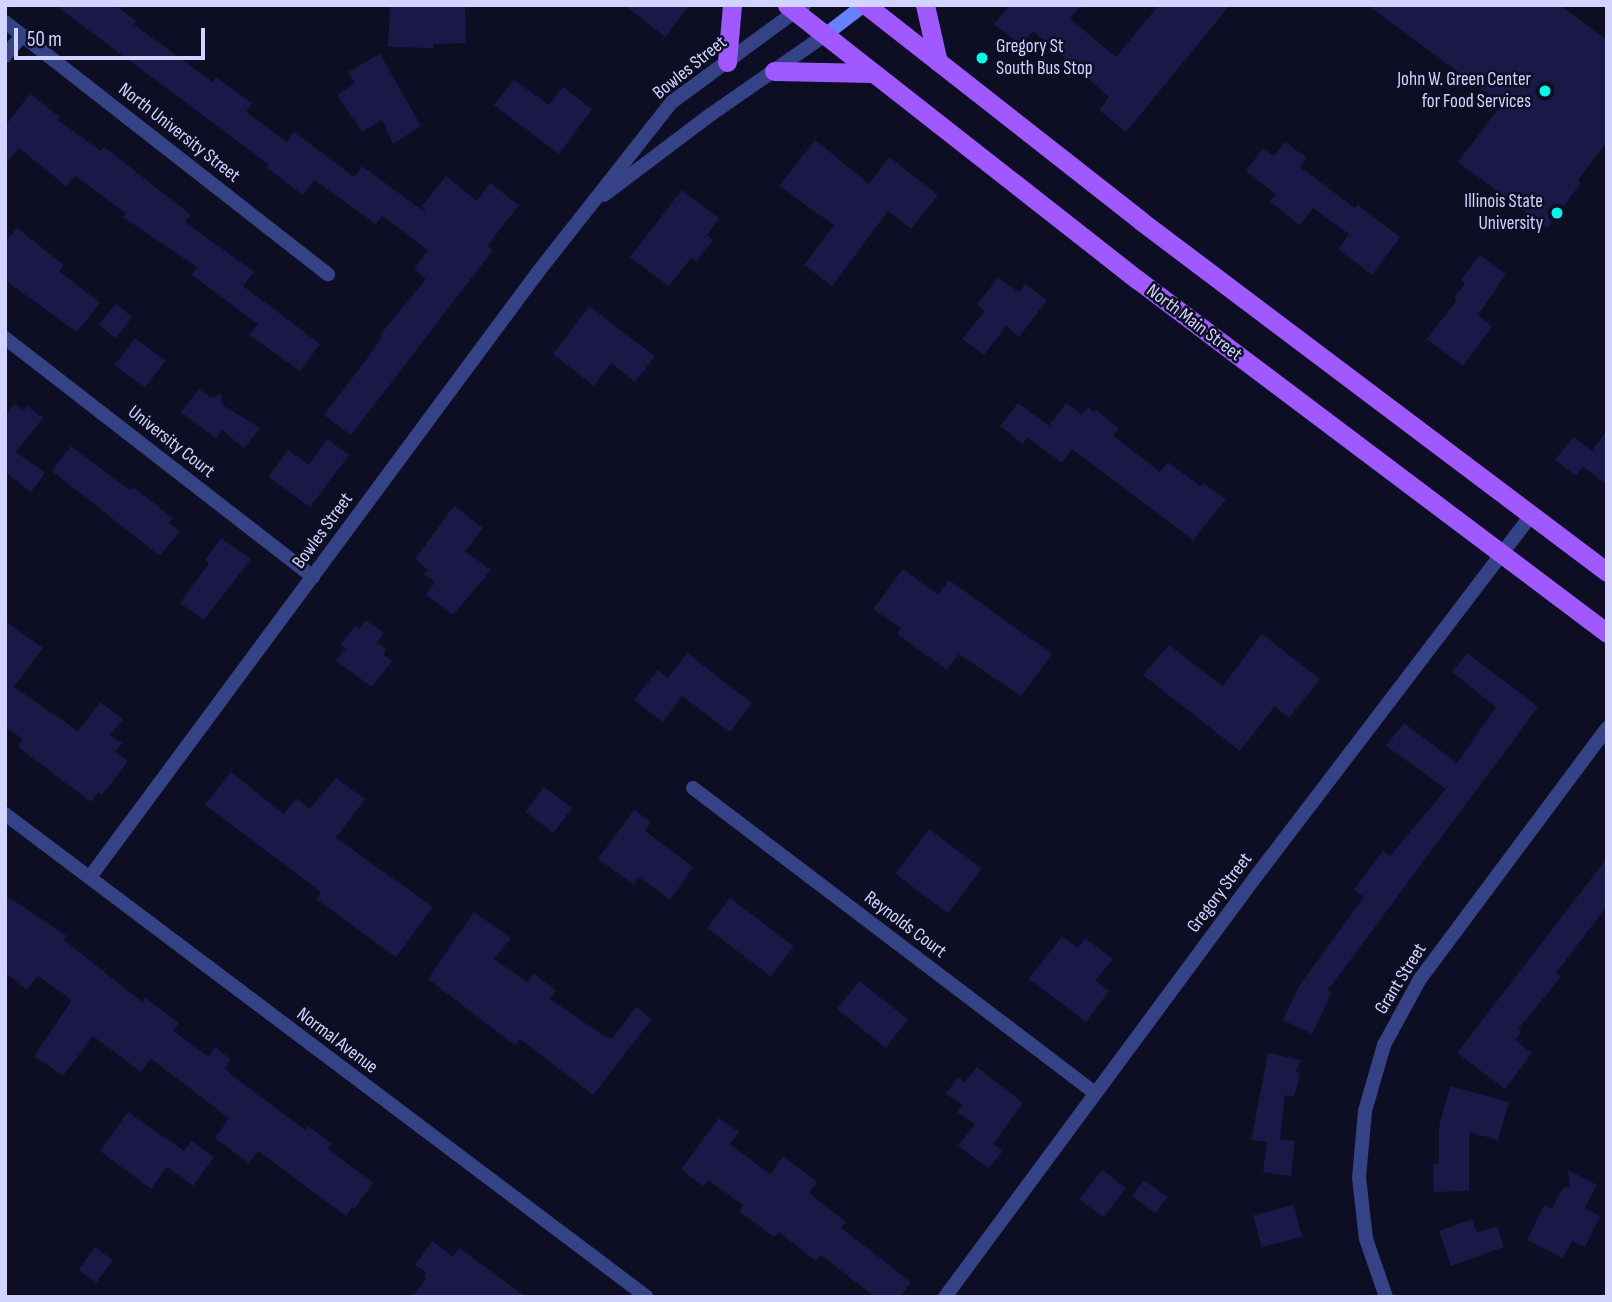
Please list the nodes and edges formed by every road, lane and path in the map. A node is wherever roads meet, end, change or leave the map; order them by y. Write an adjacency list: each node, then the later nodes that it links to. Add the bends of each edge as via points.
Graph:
1 (732, 5): 9 (main road)
2 (865, 5): 7 (main road); 10 (main road)
3 (925, 5): 10 (main road)
4 (795, 7): 7 (main road, North Main Street); 9 (street, Bowles Street)
5 (5, 22): 6 (street, North University Street)
6 (22, 35): 8 (street); 14 (street, North University Street)
7 (825, 35): 11 (street, Bowles Street); 12 (main road, North Main Street)
8 (5, 56)
9 (727, 62): 13 (street, Bowles Street, via 673,102)
10 (938, 62): 16 (main road)
11 (774, 71): 12 (main road); 13 (street, Bowles Street)
12 (873, 73): 17 (main road, North Main Street)
13 (587, 209): 19 (street, Bowles Street)
14 (328, 274)
15 (5, 338): 19 (street, University Court)
16 (1531, 515): 17 (street, Gregory Street); 18 (main road)
17 (1500, 555): 20 (main road, North Main Street); 25 (street, Gregory Street)
18 (1607, 572)
19 (313, 577): 24 (street, Bowles Street)
20 (1607, 633)
21 (1607, 728): 28 (street, Grant Street, via 1420,979 1384,1045 1365,1111 1359,1178 1366,1239)
22 (693, 788): 25 (street, Reynolds Court)
23 (5, 814): 24 (street, Normal Avenue)
24 (90, 877): 26 (street, Normal Avenue)
25 (1095, 1093): 27 (street, Gregory Street)
26 (647, 1297)
27 (945, 1297)
28 (1386, 1297)

